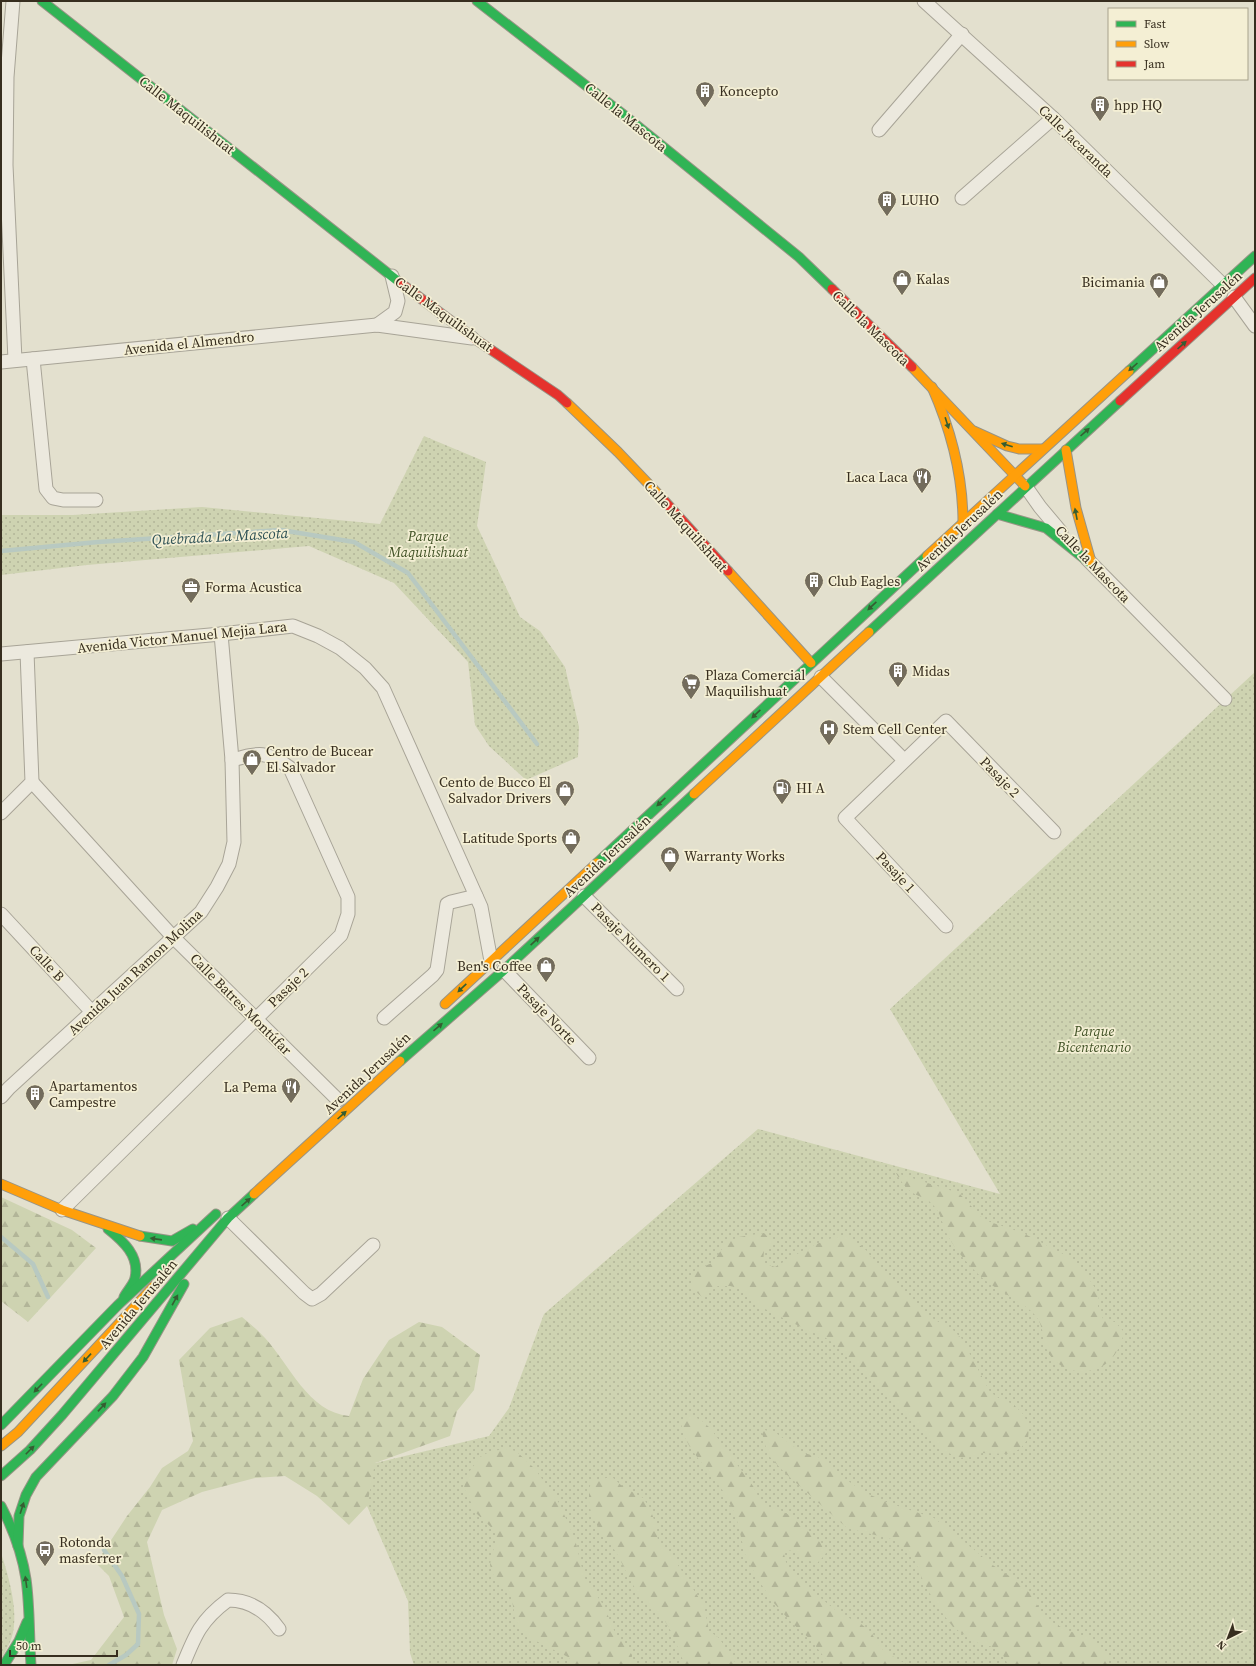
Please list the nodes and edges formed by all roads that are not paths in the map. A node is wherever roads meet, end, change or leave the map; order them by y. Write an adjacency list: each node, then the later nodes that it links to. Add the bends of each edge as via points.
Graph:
1 (13, 1): 8 (street)
2 (42, 1): 11 (main road, Calle Maquilishuat)
3 (477, 1): 21 (main road, Calle la Mascota, via 624,115 799,258)
4 (924, 1): 5 (street, Calle Jacaranda)
5 (962, 34): 6 (street, Calle Jacaranda); 7 (street)
6 (1053, 118): 9 (street); 13 (street, Calle Jacaranda)
7 (879, 130)
8 (4, 165): 19 (street)
9 (962, 198)
10 (1255, 256): 13 (main road, Avenida Jerusalén)
11 (392, 276): 15 (street, via 398,301 395,312); 17 (main road, Calle Maquilishuat)
12 (1255, 278): 14 (main road, Avenida Jerusalén)
13 (1224, 285): 23 (main road, Avenida Jerusalén, one-way to 23)
14 (1234, 297): 16 (street); 24 (main road, Avenida Jerusalén, one-way to 14)
15 (377, 325): 17 (street, Avenida el Almendro); 18 (street, Avenida el Almendro)
16 (1255, 326)
17 (475, 339): 34 (main road, Calle Maquilishuat, via 558,395 618,452)
18 (33, 359): 19 (street, Avenida el Almendro); 27 (street, via 46,488 53,498)
19 (15, 360): 20 (street, Avenida el Almendro)
20 (1, 362)
21 (932, 387): 22 (main road, Calle la Mascota); 29 (main road, one-way to 29, via 950,432 961,488)
22 (974, 431): 23 (main road, one-way to 22, via 1007,446); 25 (main road, Calle la Mascota)
23 (1042, 449): 25 (main road, Avenida Jerusalén)
24 (1066, 450): 26 (main road, Avenida Jerusalén); 30 (main road, one-way to 24, via 1076,517)
25 (1016, 475): 26 (main road, Calle la Mascota); 29 (main road, Avenida Jerusalén)
26 (1026, 487): 28 (main road, Avenida Jerusalén); 30 (street, Calle la Mascota, via 1056,527)
27 (96, 500)
28 (997, 514): 30 (main road, via 1046,528); 35 (main road, Avenida Jerusalén)
29 (963, 523): 34 (main road, Avenida Jerusalén, one-way to 34)
30 (1092, 565): 36 (street, Calle la Mascota)
31 (221, 634): 32 (street, Avenida Victor Manuel Mejia Lara); 37 (street, Avenida Juan Ramon Molina); 42 (street, Avenida Victor Manuel Mejia Lara, via 293,626 340,648 364,668 383,688)
32 (27, 652): 33 (street, Avenida Victor Manuel Mejia Lara); 39 (street)
33 (1, 654)
34 (811, 663): 47 (main road, Avenida Jerusalén, one-way to 47)
35 (821, 677): 38 (street); 43 (main road, Avenida Jerusalén)
36 (1225, 699)
37 (232, 760): 46 (street, Avenida Juan Ramon Molina, via 234,842 229,864 202,912); 52 (street, Pasaje 2, via 256,753 277,758 290,768 348,897 348,914 341,935)
38 (904, 760): 41 (street, Pasaje 2, via 946,721); 45 (street, Pasaje 1, via 845,818)
39 (32, 782): 40 (street); 46 (street, Calle Batres Montúfar)
40 (1, 812)
41 (1054, 832)
42 (476, 896): 47 (street, Avenida Victor Manuel Mejia Lara, via 481,907); 53 (street, via 447,904 436,970)
43 (584, 896): 48 (main road, Avenida Jerusalén, one-way to 43); 49 (street, Pasaje Numero 1)
44 (1, 914): 51 (street, Calle B)
45 (946, 926)
46 (174, 937): 51 (street, Avenida Juan Ramon Molina); 52 (street, Calle Batres Montúfar)
47 (491, 961): 50 (main road, Avenida Jerusalén, one-way to 50)
48 (504, 970): 54 (street, Pasaje Norte); 59 (main road, Avenida Jerusalén, one-way to 48)
49 (677, 989)
50 (439, 1010)
51 (92, 1012): 55 (street, Avenida Juan Ramon Molina)
52 (256, 1018): 56 (street, Calle Batres Montúfar); 58 (street, Pasaje 2)
53 (384, 1018)
54 (589, 1058)
55 (4, 1089)
56 (338, 1100)
57 (1, 1184): 58 (main road)
58 (62, 1210): 60 (main road)
59 (222, 1214): 60 (main road, one-way to 60, via 172,1241 136,1235); 61 (main road, Avenida Jerusalén); 62 (street, via 312,1299 321,1294); 63 (main road); 65 (main road, Avenida Jerusalén, one-way to 65, via 18,1432)
60 (99, 1223): 63 (main road, via 124,1242 136,1262 135,1279)
61 (209, 1240): 66 (main road, Avenida Jerusalén, one-way to 61, via 30,1450 62,1415); 68 (main road, one-way to 61, via 19,1516 36,1477 113,1396 143,1357)
62 (373, 1245)
63 (118, 1306): 64 (main road, one-way to 64)
64 (1, 1425)
65 (1, 1446)
66 (1, 1476)
67 (1, 1506): 68 (main road)
68 (18, 1546): 69 (main road, one-way to 68, via 26,1579)
69 (29, 1618): 71 (main road); 72 (main road)
70 (279, 1630): 73 (street, via 270,1617 246,1602 228,1600 218,1607 197,1631)
71 (4, 1665)
72 (30, 1665)
73 (183, 1665)

